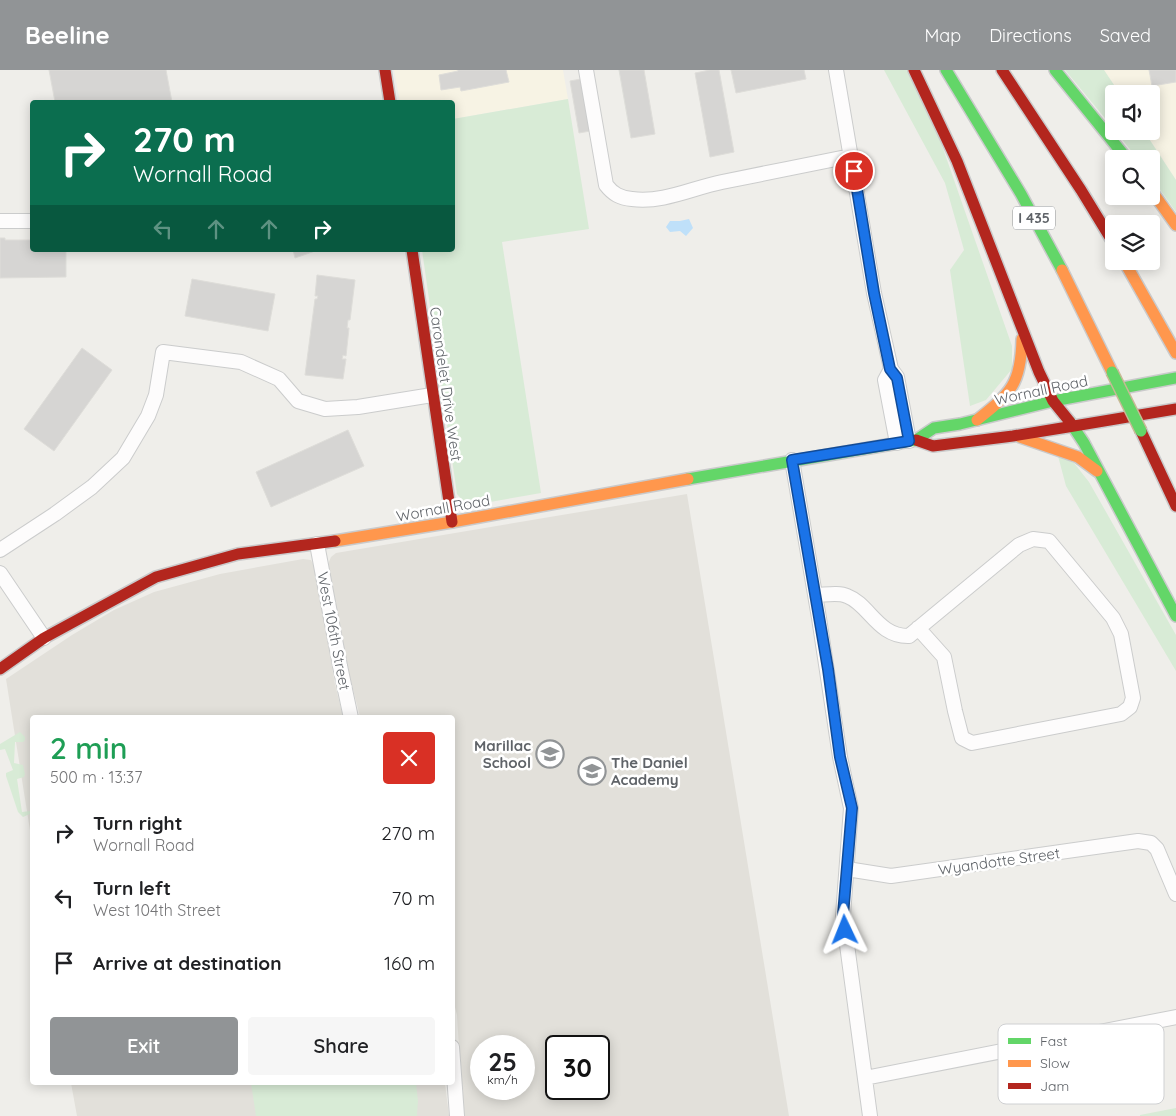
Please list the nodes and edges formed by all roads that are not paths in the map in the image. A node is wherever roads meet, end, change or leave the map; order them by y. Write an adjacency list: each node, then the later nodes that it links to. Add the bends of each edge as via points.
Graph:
1 (385, 70): 8 (main road)
2 (586, 70): 10 (street, via 606,185 621,197 661,198 720,182)
3 (836, 70): 10 (street)
4 (914, 70): 18 (main road, via 957,161)
5 (946, 70): 30 (main road, I 435, bridge, via 1030,210)
6 (1002, 70): 15 (main road)
7 (1055, 70): 9 (main road)
8 (390, 100)
9 (1120, 150)
10 (851, 156): 27 (street, via 890,369 885,380)
11 (1160, 203): 14 (main road)
12 (0, 221): 13 (street)
13 (30, 221)
14 (1176, 226)
15 (1105, 229)
16 (412, 252): 21 (main road, Carondelet Drive West)
17 (1129, 270): 19 (main road)
18 (1022, 331): 22 (main road); 24 (main road, via 1023,359 1013,388)
19 (1176, 353)
20 (1176, 378): 22 (main road, Wornall Road)
21 (432, 394): 31 (main road, Carondelet Drive West); 33 (street, via 358,407 325,409 298,401 279,380 241,362 163,352 151,409 123,458 56,514)
22 (1053, 401): 24 (main road, Wornall Road); 25 (main road)
23 (1176, 410): 25 (main road, Wornall Road)
24 (977, 420): 27 (main road, Wornall Road, via 934,428)
25 (1074, 426): 26 (main road, Wornall Road); 29 (main road)
26 (1017, 435): 27 (main road, Wornall Road, via 933,446); 29 (main road, via 1078,457)
27 (907, 441): 28 (main road, Wornall Road)
28 (792, 460): 31 (main road, Wornall Road); 35 (street)
29 (1100, 473): 36 (main road)
30 (1176, 506)
31 (452, 522): 32 (main road, Wornall Road)
32 (317, 544): 38 (main road, Wornall Road, via 238,554 156,577); 40 (street, West 106th Street)
33 (0, 550)
34 (0, 573): 38 (street)
35 (815, 595): 37 (street, via 846,595 875,622 900,636 909,636); 41 (street, via 840,757 852,808)
36 (1176, 616)
37 (918, 628): 37 (street, via 1019,545 1033,539 1049,541 1113,618 1121,634 1133,698 1130,707 1121,714 972,743 962,738 944,656)
38 (44, 638): 39 (main road, Wornall Road)
39 (0, 669)
40 (350, 715)
41 (847, 869): 42 (street, Wyandotte Street, via 891,876 1138,841 1150,843 1157,849); 46 (street, via 843,915)
42 (1176, 894)
43 (1176, 1017): 44 (street)
44 (1140, 1024)
45 (998, 1052): 46 (street)
46 (865, 1078): 49 (street)
47 (455, 1085): 48 (street)
48 (457, 1116)
49 (870, 1116)

